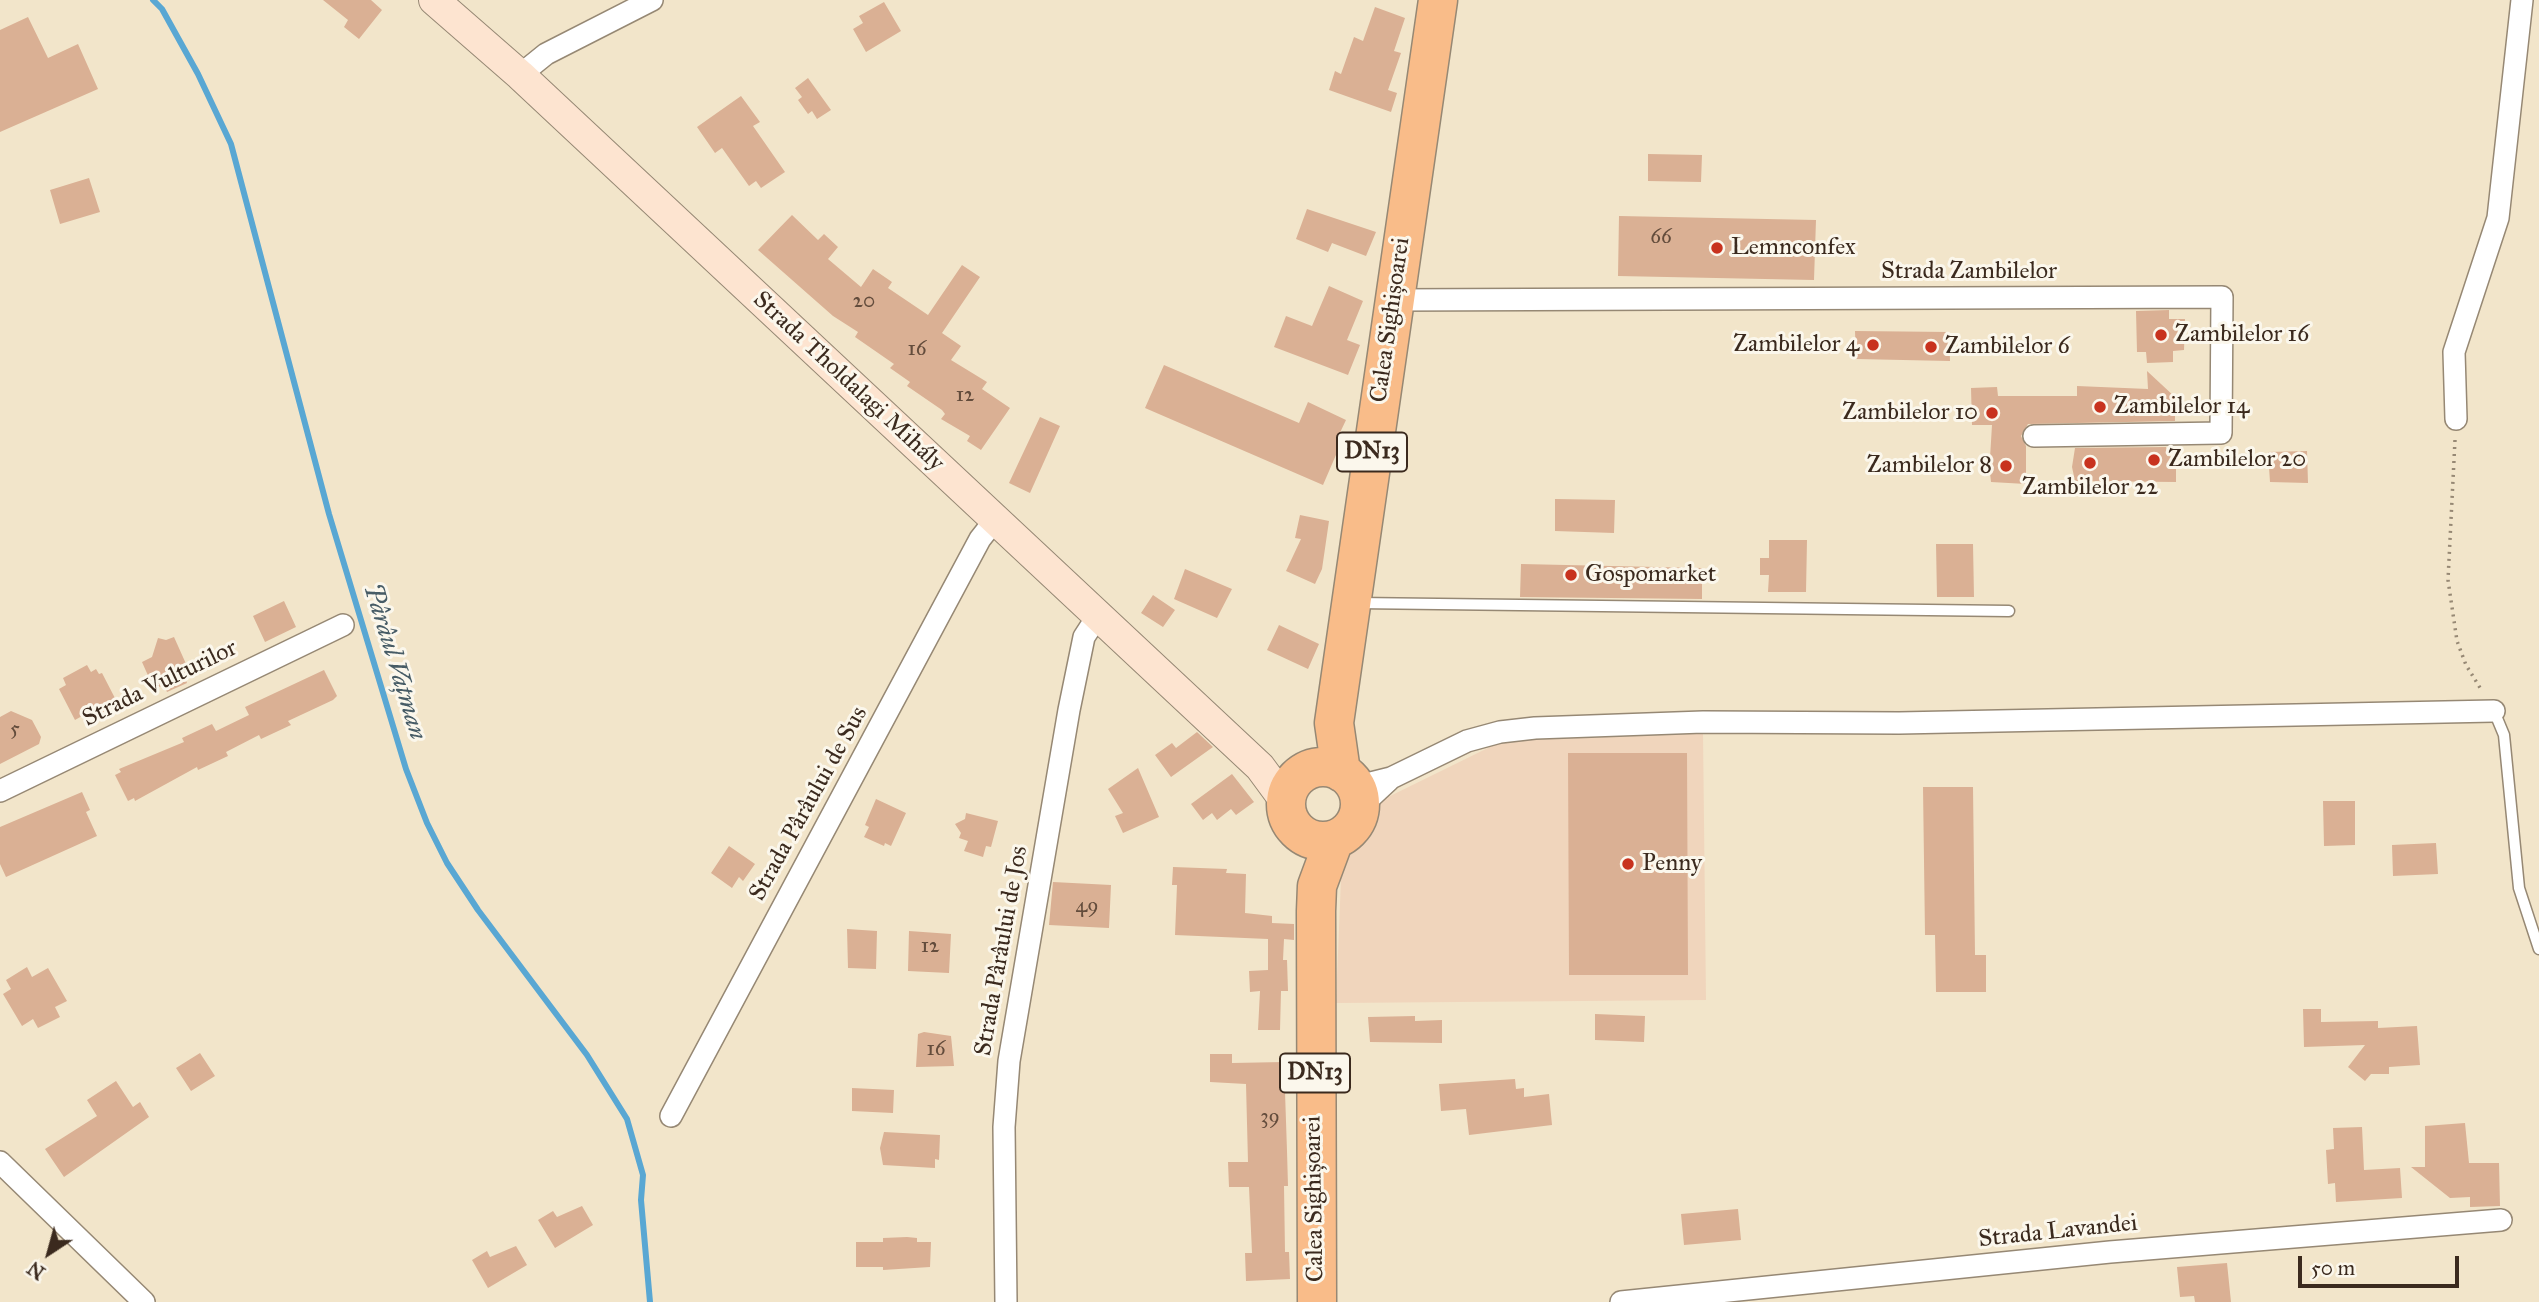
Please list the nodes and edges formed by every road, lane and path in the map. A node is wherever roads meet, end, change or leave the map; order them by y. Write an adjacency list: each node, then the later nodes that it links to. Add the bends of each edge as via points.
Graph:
1 (434, 0): 5 (street, Strada Tholdalagi Mihály)
2 (652, 0): 5 (street, via 546,54)
3 (1438, 0): 6 (highway, Calea Sighișoarei / DN13)
4 (2522, 0): 7 (street, via 2498,218 2454,352)
5 (520, 75): 9 (street, Strada Tholdalagi Mihály)
6 (1393, 300): 8 (street, Strada Zambilelor, via 2222,297 2221,433); 10 (highway, Calea Sighișoarei / DN13)
7 (2456, 419): 14 (path, via 2448,580 2457,641)
8 (2034, 436)
9 (995, 520): 12 (street, Strada Tholdalagi Mihály); 19 (street, Strada Pârâului de Sus, via 980,539)
10 (1351, 603): 11 (lane); 15 (highway, Calea Sighișoarei / DN13, via 1334,723)
11 (2009, 611)
12 (1097, 617): 15 (street, Strada Tholdalagi Mihály, via 1259,767); 23 (street, Strada Pârâului de Jos, via 1084,637 1069,710 1009,1061 1004,1127)
13 (344, 625): 16 (street, Strada Vulturilor)
14 (2494, 711): 15 (street, via 1556,727 1500,732); 18 (lane, via 2504,735 2519,888)
15 (1334, 785): 17 (highway, via 1352,827); 17 (highway, DN13, via 1287,816 1294,828)
16 (0, 791)
17 (1320, 839): 24 (highway, Calea Sighișoarei / DN13, via 1314,1087)
18 (2539, 949)
19 (671, 1116)
20 (0, 1162): 22 (street)
21 (2501, 1220): 25 (street, Strada Lavandei, via 2123,1250)
22 (144, 1302)
23 (1006, 1302)
24 (1317, 1302)
25 (1621, 1302)

